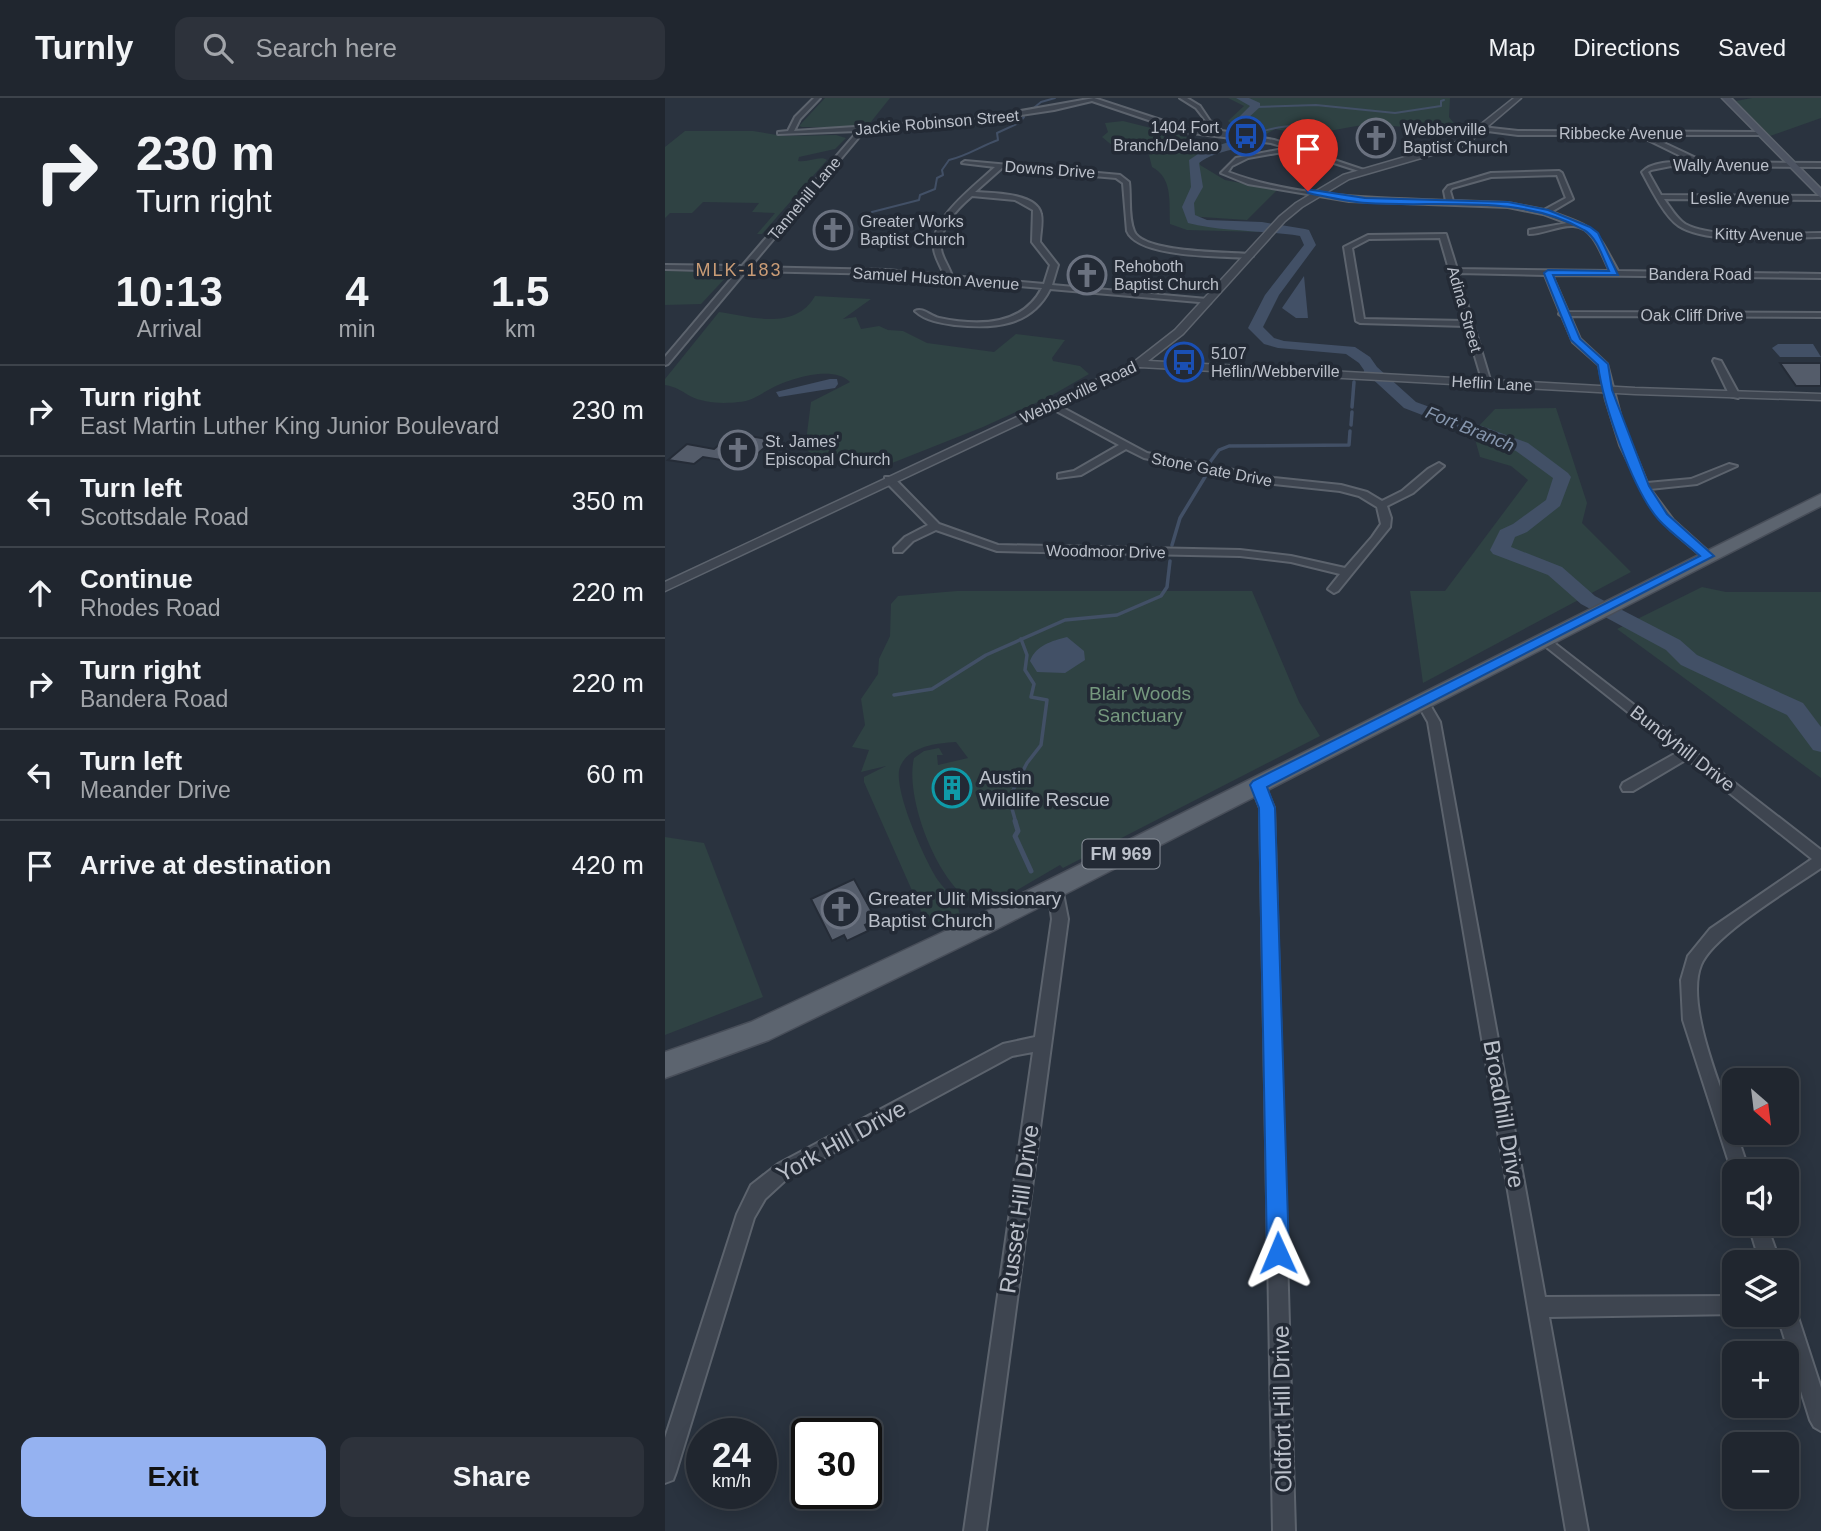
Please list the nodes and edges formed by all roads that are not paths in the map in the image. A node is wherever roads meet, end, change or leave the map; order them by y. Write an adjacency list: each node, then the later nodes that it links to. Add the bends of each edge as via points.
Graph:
1 (817, 98): 8 (street)
2 (1091, 98): 7 (street, Jackie Robinson Street, via 1041,112); 10 (street, via 1184,130)
3 (1183, 98): 10 (street, via 1198,107)
4 (1518, 98): 6 (street, Webberville Road)
5 (1726, 98): 12 (main road)
6 (1482, 129): 11 (street, Ribbecke Avenue); 19 (street, Webberville Road, via 1451,148)
7 (861, 131): 8 (street, Jackie Robinson Street); 31 (street, Tannehill Lane)
8 (790, 132): 9 (street, Jackie Robinson Street)
9 (780, 133)
10 (1220, 133): 13 (street)
11 (1639, 133): 12 (street, Ribbecke Avenue); 15 (street)
12 (1761, 133): 18 (main road)
13 (1295, 148): 19 (street); 20 (street, via 1244,157 1224,173 1248,182)
14 (965, 163): 17 (street, Downs Drive)
15 (1699, 164): 18 (street, Wally Avenue); 23 (street, Wally Avenue, via 1649,168 1646,176)
16 (1821, 164): 18 (street, Wally Avenue)
17 (1002, 165): 21 (street); 29 (street, Downs Drive, via 1118,176 1126,182 1130,234 1137,240 1165,248)
18 (1797, 168): 22 (main road)
19 (1364, 171): 20 (street, Webberville Road)
20 (1318, 193): 24 (street, via 1365,201); 29 (street, Webberville Road, via 1289,212)
21 (972, 194): 36 (street, via 938,232 937,248); 37 (street, via 1032,203 1037,211 1036,242 1054,265)
22 (1820, 194): 23 (street, Leslie Avenue)
23 (1659, 197): 28 (street, Kitty Avenue, via 1680,224 1697,231)
24 (1450, 202): 25 (street); 25 (street, via 1450,187 1486,176 1559,173 1570,199)
25 (1545, 212): 26 (street)
26 (1575, 223): 27 (street); 34 (street, via 1595,235)
27 (1532, 232)
28 (1821, 235)
29 (1249, 256): 38 (street, Webberville Road)
30 (665, 267): 31 (street, Samuel Huston Avenue)
31 (742, 270): 36 (street, Samuel Huston Avenue); 45 (street, Tannehill Lane)
32 (1454, 271): 33 (street, Bandera Road); 42 (street, Adina Street); 42 (street, Adina Street, via 1443,236 1368,237 1348,247 1360,321)
33 (1548, 273): 34 (street, Bandera Road); 40 (street)
34 (1615, 273): 35 (street, Bandera Road)
35 (1821, 276)
36 (948, 278): 37 (street, Samuel Huston Avenue)
37 (1049, 287): 38 (street, Samuel Huston Avenue); 39 (street, via 1031,312 1006,323 969,325 928,318)
38 (1207, 301): 43 (street, Webberville Road)
39 (919, 311)
40 (1563, 314): 41 (street, Oak Cliff Drive); 49 (street, via 1576,340 1603,364)
41 (1821, 315)
42 (1469, 324): 48 (street, Adina Street)
43 (1154, 353): 46 (street, Webberville Road); 47 (street)
44 (1717, 361): 50 (street)
45 (665, 362)
46 (1138, 364): 47 (street, Heflin Lane); 52 (street, Webberville Road)
47 (1163, 366): 48 (street, Heflin Lane)
48 (1487, 383): 49 (street, Heflin Lane)
49 (1607, 390): 50 (street, Heflin Lane); 58 (street)
50 (1735, 396): 51 (street, Heflin Lane)
51 (1821, 397)
52 (1052, 405): 53 (street, Stone Gate Drive); 57 (street, Webberville Road)
53 (1125, 446): 56 (street, via 1077,473); 60 (street, Stone Gate Drive, via 1165,461 1341,488)
54 (1439, 466): 60 (street, via 1413,489)
55 (1732, 466): 58 (street, via 1693,482)
56 (1062, 476)
57 (889, 479): 61 (street, Woodmoor Drive); 65 (street, Webberville Road)
58 (1644, 486): 63 (street, via 1663,517)
59 (1821, 499): 63 (main road, FM 969)
60 (1381, 505): 64 (street, via 1386,516 1384,528)
61 (935, 526): 62 (street); 64 (street, Woodmoor Drive, via 1004,549 1240,553)
62 (898, 550)
63 (1708, 556): 67 (main road, FM 969)
64 (1345, 572): 66 (street)
65 (665, 587)
66 (1334, 589)
67 (1544, 639): 68 (main road, FM 969); 69 (street, Bundyhill Drive)
68 (1422, 701): 70 (main road, FM 969); 78 (street, Broadhill Drive, via 1434,722)
69 (1688, 752): 71 (street); 72 (street, Bundyhill Drive)
70 (1258, 785): 73 (main road, FM 969); 83 (street, Oldfort Hill Drive, via 1267,808)
71 (1628, 787)
72 (1821, 859): 76 (street, via 1715,934 1694,961 1689,980 1691,1020)
73 (1055, 888): 74 (street, Russet Hill Drive, via 1060,919); 75 (main road, FM 969, via 824,1002)
74 (1042, 1043): 81 (street, York Hill Drive, via 1009,1049 784,1170 758,1192 746,1214); 82 (street, Russet Hill Drive)
75 (665, 1065)
76 (1736, 1159)
77 (1722, 1306): 78 (street)
78 (1539, 1307): 84 (street, Broadhill Drive)
79 (1791, 1327): 80 (street)
80 (1821, 1420)
81 (665, 1472)
82 (975, 1531)
83 (1285, 1531)
84 (1577, 1531)

